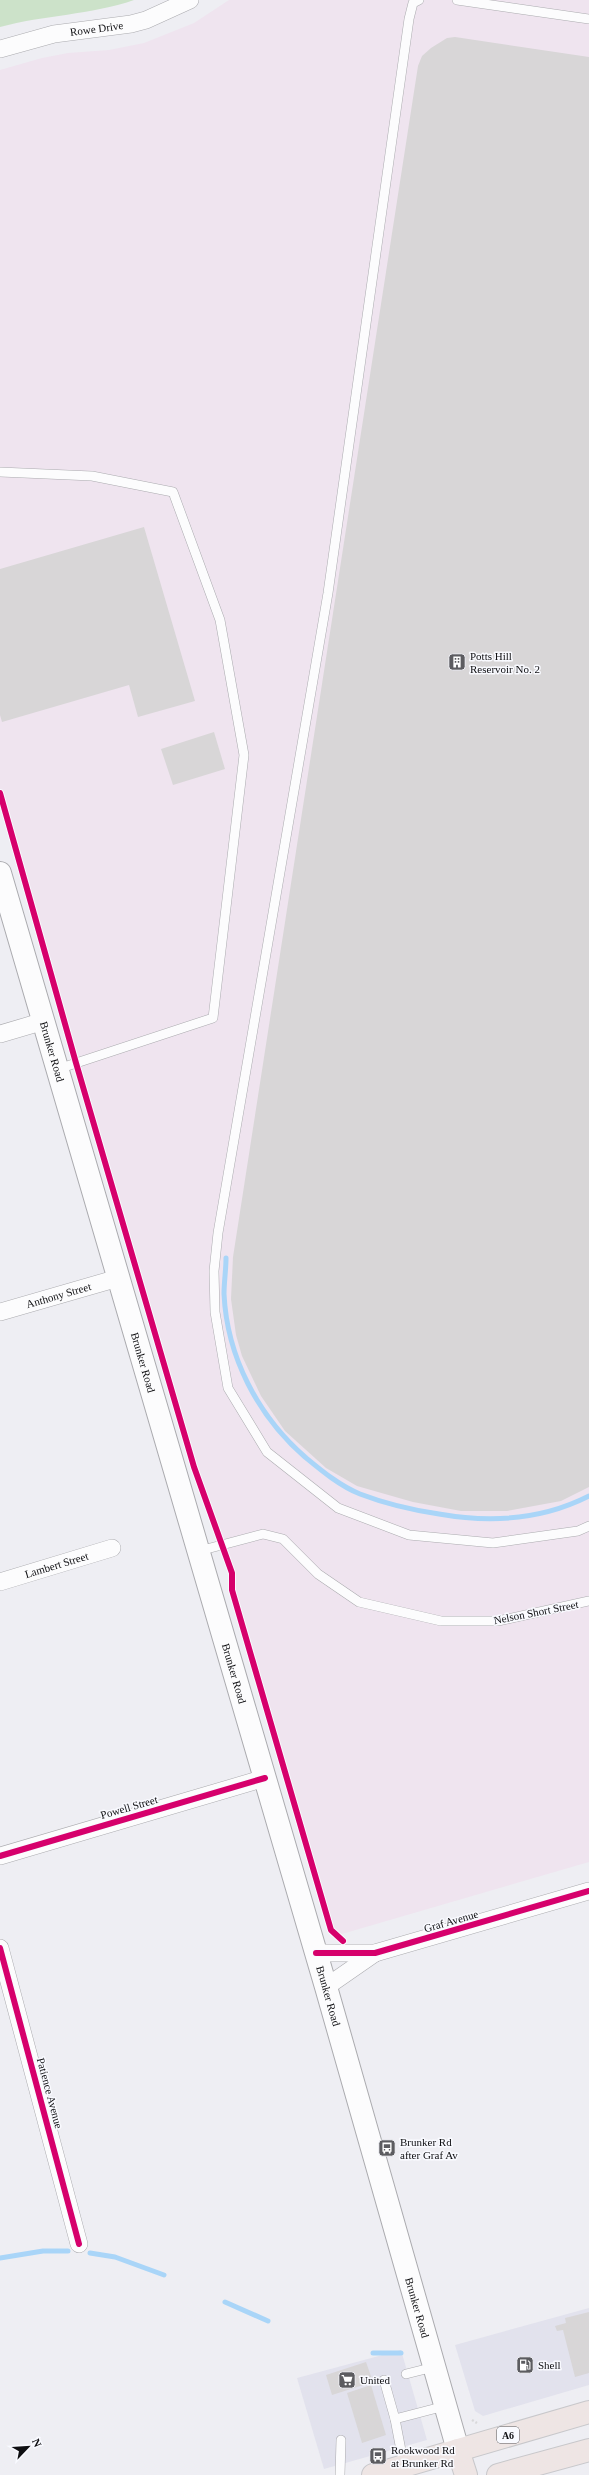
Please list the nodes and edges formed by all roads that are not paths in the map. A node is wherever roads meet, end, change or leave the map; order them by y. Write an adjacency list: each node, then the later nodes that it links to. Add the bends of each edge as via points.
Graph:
1 (190, 0): 5 (street, Rowe Drive, via 136,22 54,34)
2 (419, 0): 13 (lane, via 413,3 409,19 328,593 218,1233 214,1271 215,1312 228,1388 267,1452 338,1508 409,1535 493,1543 578,1531)
3 (458, 0): 4 (lane)
4 (589, 19)
5 (0, 49)
6 (0, 472): 10 (lane, via 92,476 173,492 220,620 244,756 213,1018)
7 (0, 873): 8 (main road, Brunker Road)
8 (44, 1021): 9 (street); 10 (main road, Brunker Road)
9 (0, 1034)
10 (57, 1069): 11 (main road, Brunker Road)
11 (118, 1278): 12 (street, Anthony Street); 15 (main road, Brunker Road)
12 (0, 1312)
13 (589, 1526)
14 (112, 1548): 16 (street, Lambert Street)
15 (199, 1551): 17 (lane, Nelson Short Street, via 263,1534 283,1539 318,1574 359,1602 441,1621 498,1622); 18 (main road, Brunker Road)
16 (0, 1582)
17 (589, 1601)
18 (265, 1778): 19 (street, Powell Street); 22 (main road, Brunker Road)
19 (0, 1856)
20 (589, 1891): 23 (street, Graf Avenue)
21 (0, 1948): 25 (street, Patience Avenue)
22 (316, 1953): 23 (street, Graf Avenue); 24 (main road, Brunker Road)
23 (375, 1953): 24 (street, Graf Avenue)
24 (326, 1987): 26 (main road, Brunker Road)
25 (79, 2244)
26 (434, 2367): 27 (lane); 29 (main road, Brunker Road)
27 (406, 2374)
28 (384, 2380): 31 (lane)
29 (445, 2406): 31 (lane); 33 (main road, Brunker Road)
30 (589, 2412): 33 (highway, A6)
31 (395, 2419): 36 (lane)
32 (341, 2440): 37 (lane)
33 (458, 2450): 36 (highway, A6); 39 (highway, Brunker Road)
34 (589, 2450): 35 (highway)
35 (554, 2459): 40 (highway); 41 (highway)
36 (404, 2466): 38 (highway, A6)
37 (340, 2475)
38 (372, 2475)
39 (466, 2475)
40 (498, 2475)
41 (534, 2475)

